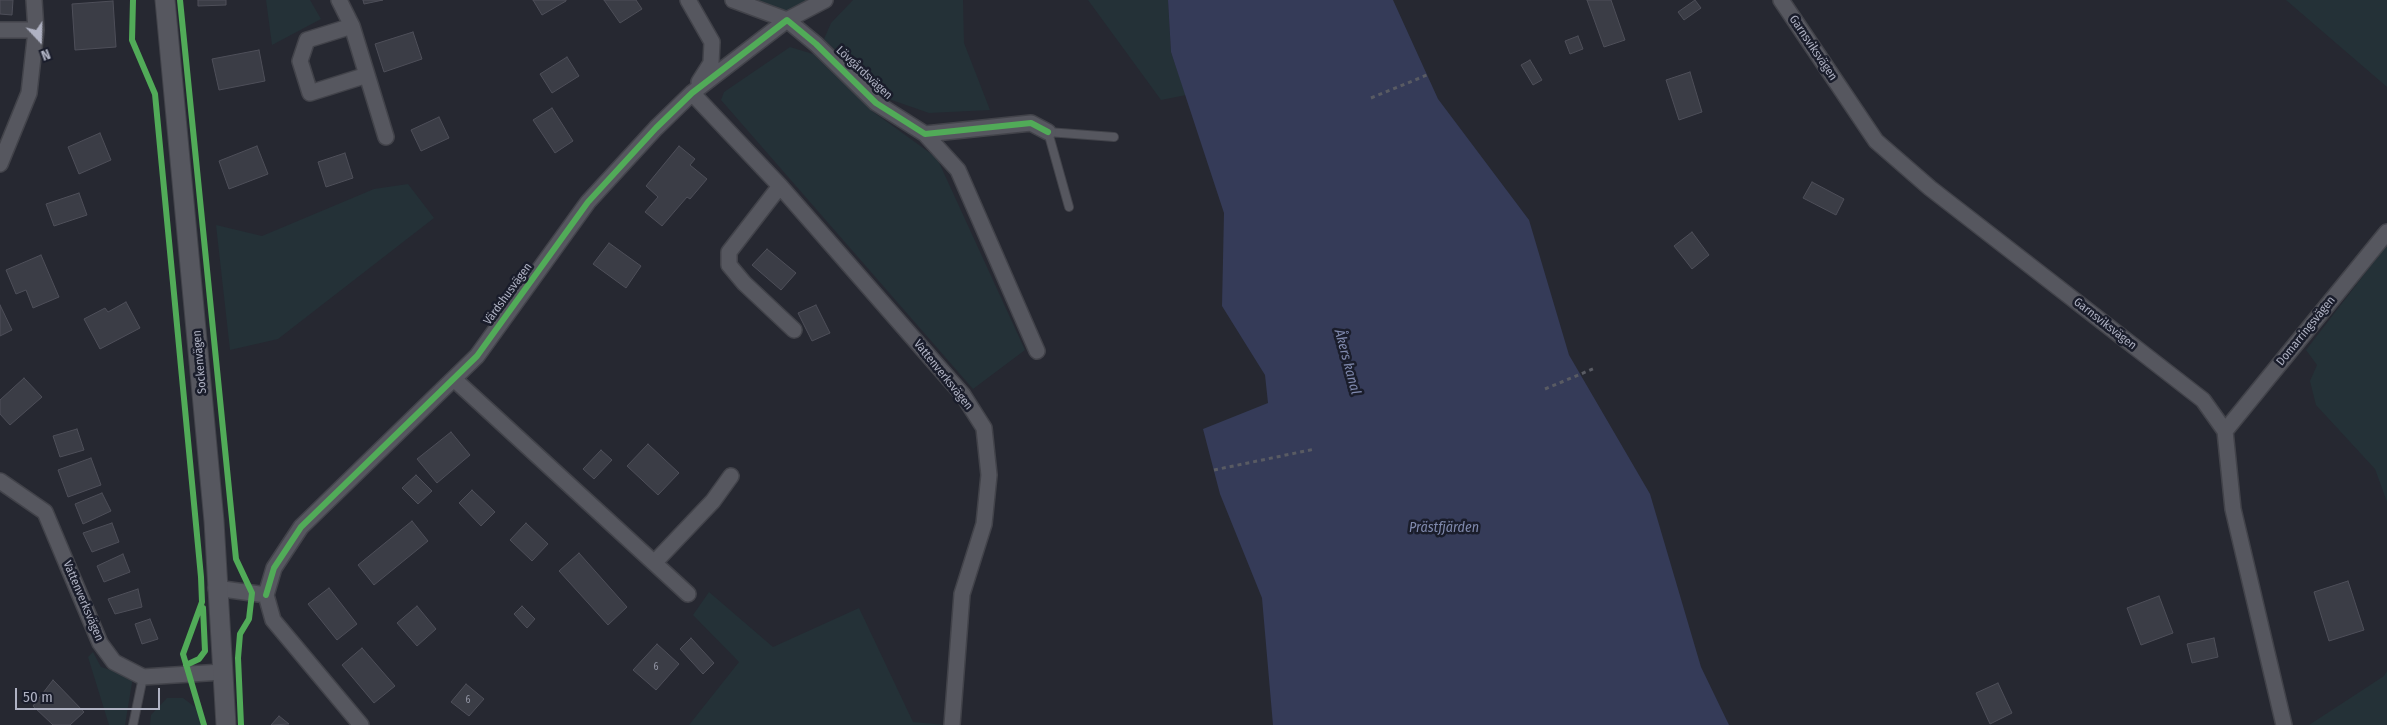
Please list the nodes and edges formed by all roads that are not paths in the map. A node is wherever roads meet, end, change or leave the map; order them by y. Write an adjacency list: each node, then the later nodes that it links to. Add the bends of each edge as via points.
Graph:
1 (34, 0): 11 (street)
2 (165, 0): 29 (street, Sockenvägen, via 214,521)
3 (339, 0): 9 (street)
4 (688, 0): 13 (street, via 712,42 712,64)
5 (734, 0): 8 (street)
6 (825, 0): 8 (street, Värdshusvägen)
7 (1781, 0): 25 (street, Garnsviksvägen, via 1876,141 1930,188 2203,400)
8 (787, 20): 13 (street, Värdshusvägen); 15 (street, Lövgårdsvägen, via 876,102)
9 (352, 26): 12 (street); 12 (street, via 307,40 300,61 310,93)
10 (0, 30): 11 (street)
11 (36, 30): 18 (street, via 29,92)
12 (367, 75): 16 (street)
13 (692, 93): 19 (street, Vattenverksvägen); 24 (street, Värdshusvägen, via 588,202 477,356)
14 (1048, 132): 15 (street, via 1031,123); 17 (lane); 20 (lane)
15 (925, 134): 23 (street, Lövgårdsvägen, via 958,170)
16 (386, 137)
17 (1114, 137)
18 (0, 164)
19 (780, 186): 22 (street, via 729,252 729,265); 37 (street, Vattenverksvägen, via 964,396 984,428 989,474 984,524 962,594)
20 (1069, 207)
21 (2387, 232): 25 (street, Domarringsvägen)
22 (794, 330)
23 (1037, 351)
24 (455, 380): 28 (street); 31 (street, Värdshusvägen, via 301,527 274,568)
25 (2226, 431): 38 (street, via 2233,509)
26 (732, 476): 28 (street, via 713,501)
27 (0, 481): 33 (street, Vattenverksvägen, via 45,512 100,643 114,662)
28 (655, 562): 30 (street)
29 (216, 588): 31 (street); 32 (street, Sockenvägen)
30 (688, 594)
31 (266, 595): 36 (street, via 274,620)
32 (222, 672): 33 (street); 35 (street, Sockenvägen)
33 (143, 678): 34 (lane)
34 (133, 725)
35 (226, 725)
36 (362, 725)
37 (952, 725)
38 (2284, 725)

